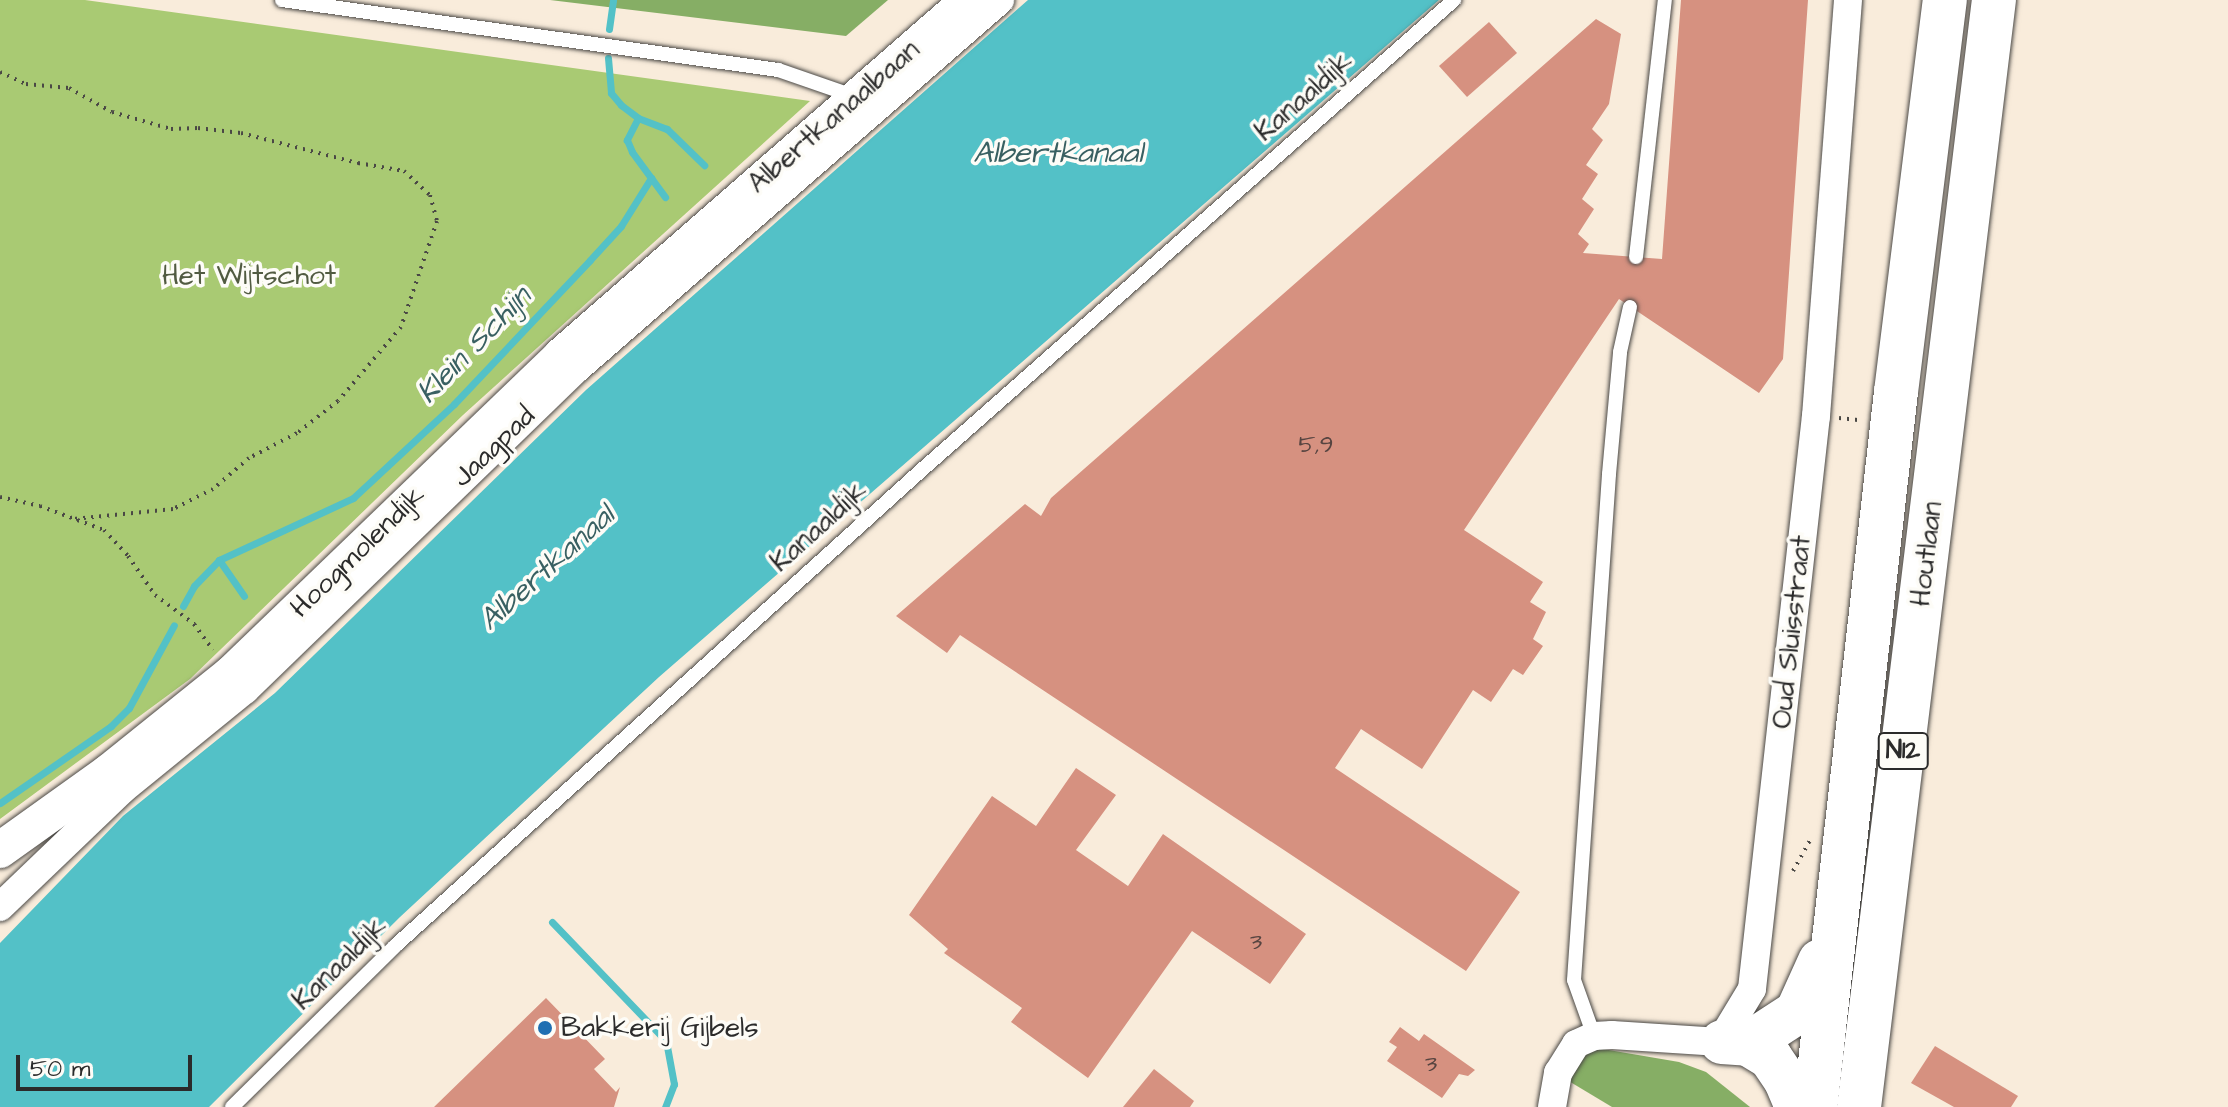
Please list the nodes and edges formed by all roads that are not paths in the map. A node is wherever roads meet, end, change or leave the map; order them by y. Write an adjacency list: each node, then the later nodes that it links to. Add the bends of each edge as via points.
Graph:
1 (282, 0): 9 (lane, via 778,70)
2 (969, 0): 9 (street, Albertkanaalbaan)
3 (1000, 0): 14 (street, Jaagpad, via 574,371 245,690 123,789)
4 (1454, 0): 18 (lane, Kanaaldijk, via 418,924)
5 (1665, 0): 11 (lane)
6 (1848, 0): 17 (street, Oud Sluisstraat, via 1816,416 1752,989)
7 (1945, 0): 15 (main road, Houtlaan / N12)
8 (1994, 0): 22 (main road, Houtlaan / N12)
9 (857, 97): 10 (street, Albertkanaalbaan)
10 (699, 234): 13 (street, Hoogmolendijk, via 561,356 231,674 109,772)
11 (1636, 257)
12 (1630, 307): 16 (lane, via 1620,352 1609,474 1574,980)
13 (0, 850)
14 (0, 907)
15 (1837, 918): 17 (main road, via 1797,1012); 21 (main road, Houtlaan / N12)
16 (1594, 1036): 17 (street); 19 (street, via 1576,1044 1566,1058)
17 (1734, 1043): 20 (main road, via 1770,1057)
18 (232, 1107)
19 (1552, 1107)
20 (1797, 1107)
21 (1815, 1107)
22 (1859, 1107)

